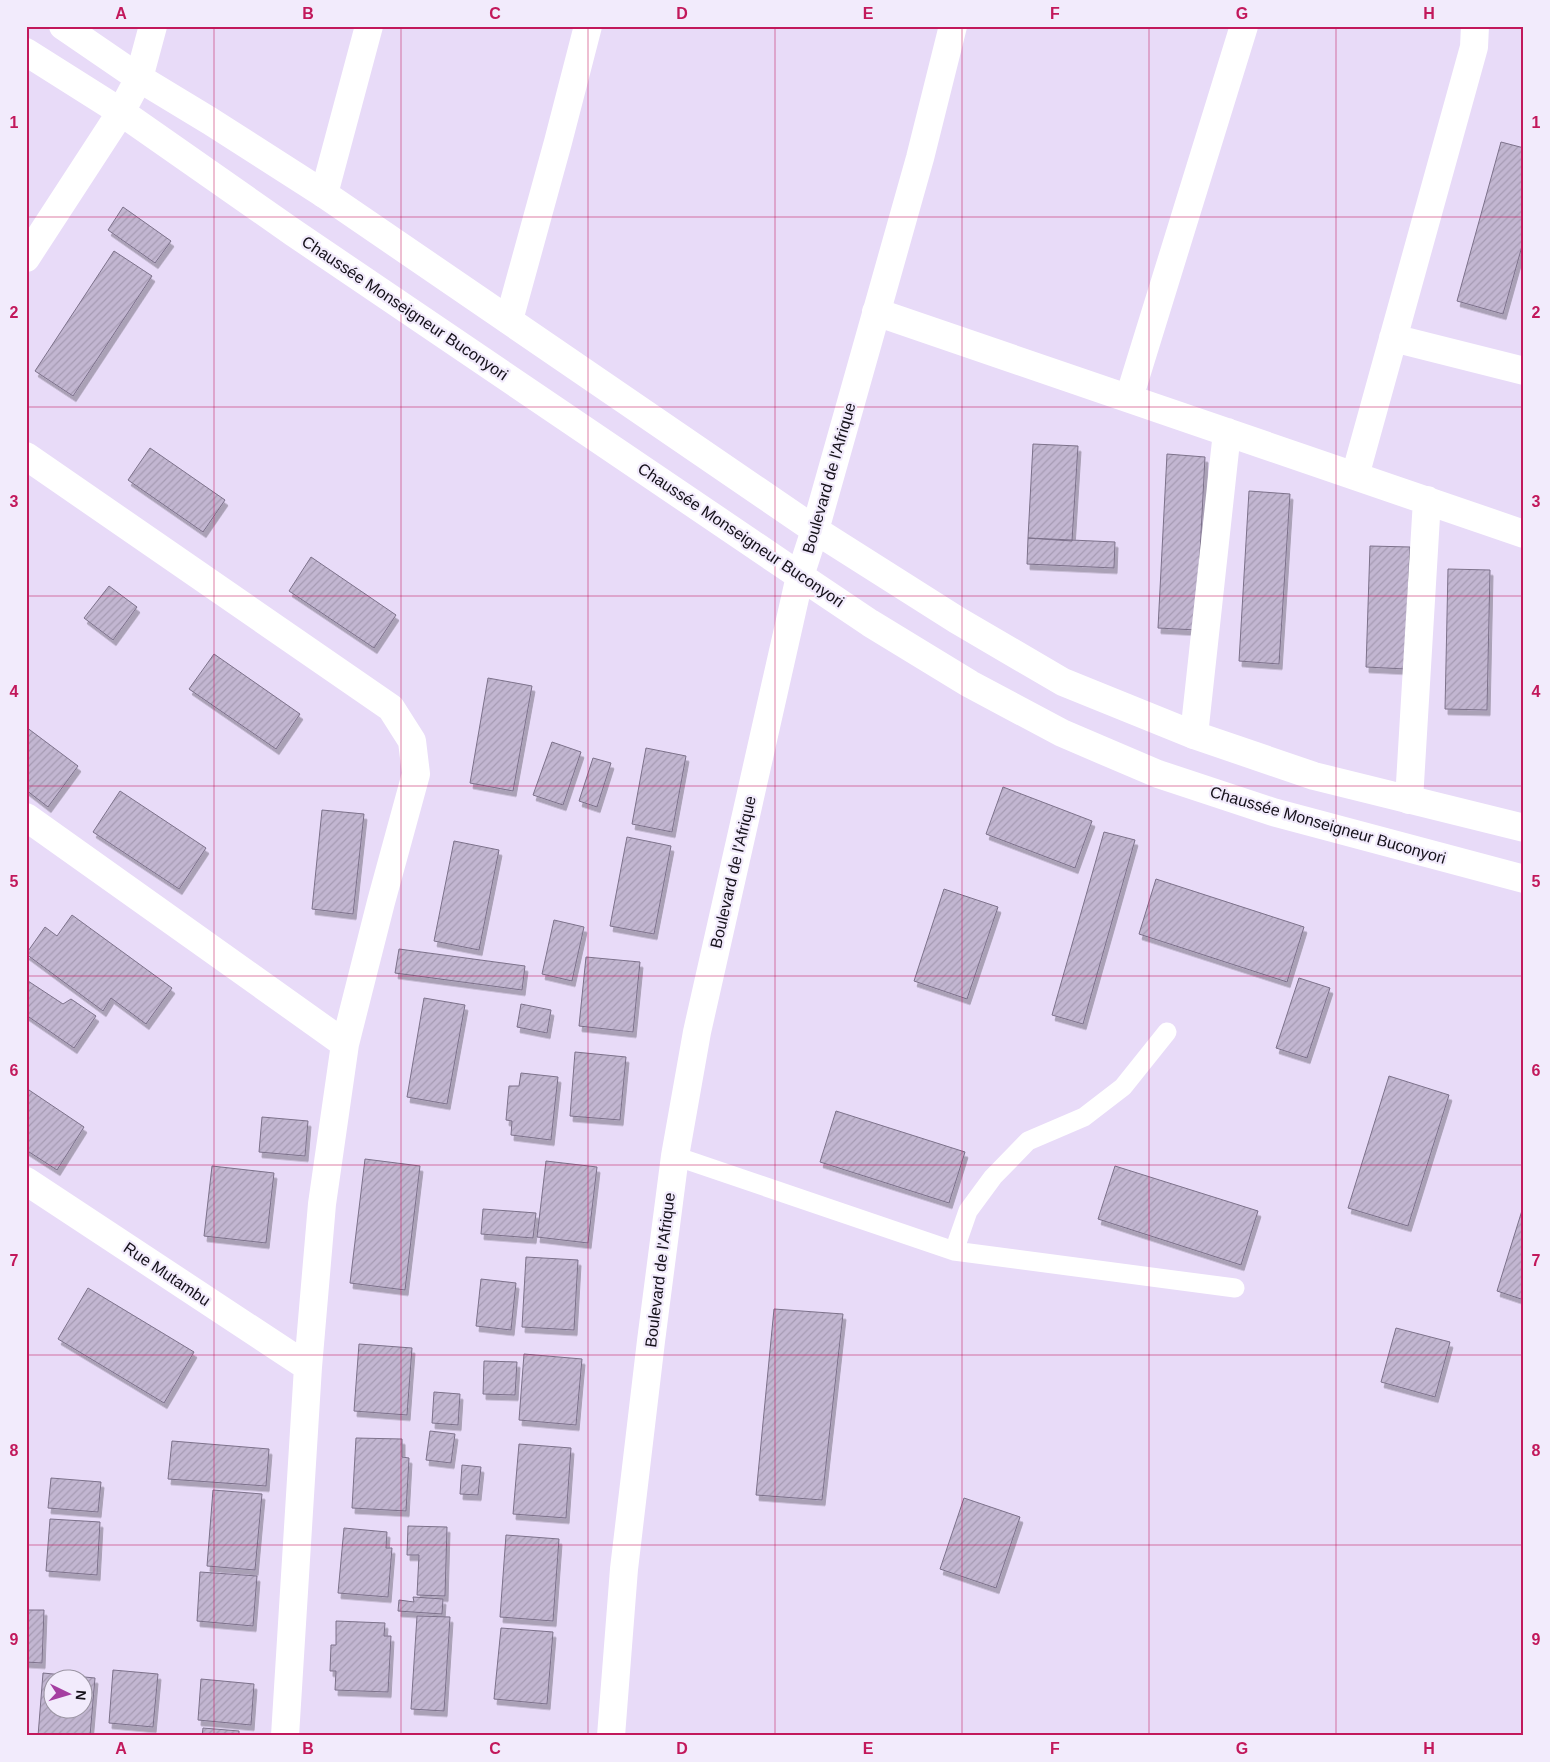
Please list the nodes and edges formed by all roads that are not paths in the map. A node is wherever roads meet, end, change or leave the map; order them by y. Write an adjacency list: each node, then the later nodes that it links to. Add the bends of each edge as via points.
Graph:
1 (63, 26): 9 (street)
2 (153, 26): 9 (street)
3 (368, 26): 11 (street)
4 (588, 26): 14 (street)
5 (953, 26): 13 (street, Boulevard de l'Afrique)
6 (1244, 26): 17 (street)
7 (1475, 26): 15 (street, via 1474,47)
8 (26, 52): 10 (street, Chaussée Monseigneur Buconyori)
9 (139, 78): 10 (street); 11 (street)
10 (121, 112): 12 (street); 24 (street, Chaussée Monseigneur Buconyori)
11 (324, 194): 14 (street)
12 (26, 258)
13 (876, 312): 17 (street); 22 (street, Boulevard de l'Afrique)
14 (510, 320): 22 (street)
15 (1393, 338): 16 (street); 20 (street)
16 (1524, 371)
17 (1129, 398): 18 (street)
18 (1227, 432): 20 (street); 25 (street)
19 (26, 456): 31 (street, via 390,708 412,741 416,774)
20 (1355, 476): 21 (street)
21 (1427, 500): 23 (street); 26 (street)
22 (816, 530): 24 (street, Boulevard de l'Afrique); 25 (street, via 957,620 1063,682)
23 (1524, 534)
24 (800, 576): 29 (street, Chaussée Monseigneur Buconyori, via 970,684 1062,733 1158,774 1273,812); 32 (street, Boulevard de l'Afrique, via 697,1032)
25 (1194, 735): 26 (street, via 1314,776)
26 (1409, 800): 28 (street)
27 (26, 817): 31 (street)
28 (1524, 828)
29 (1524, 879)
30 (1167, 1032): 34 (lane, via 1123,1087 1084,1117 1028,1141 993,1177 968,1211)
31 (344, 1044): 36 (street, via 322,1204)
32 (675, 1156): 34 (lane); 38 (street, Boulevard de l'Afrique, via 624,1569)
33 (26, 1181): 36 (street, Rue Mutambu)
34 (954, 1251): 35 (lane)
35 (1235, 1288)
36 (308, 1367): 37 (street)
37 (285, 1736)
38 (611, 1736)

